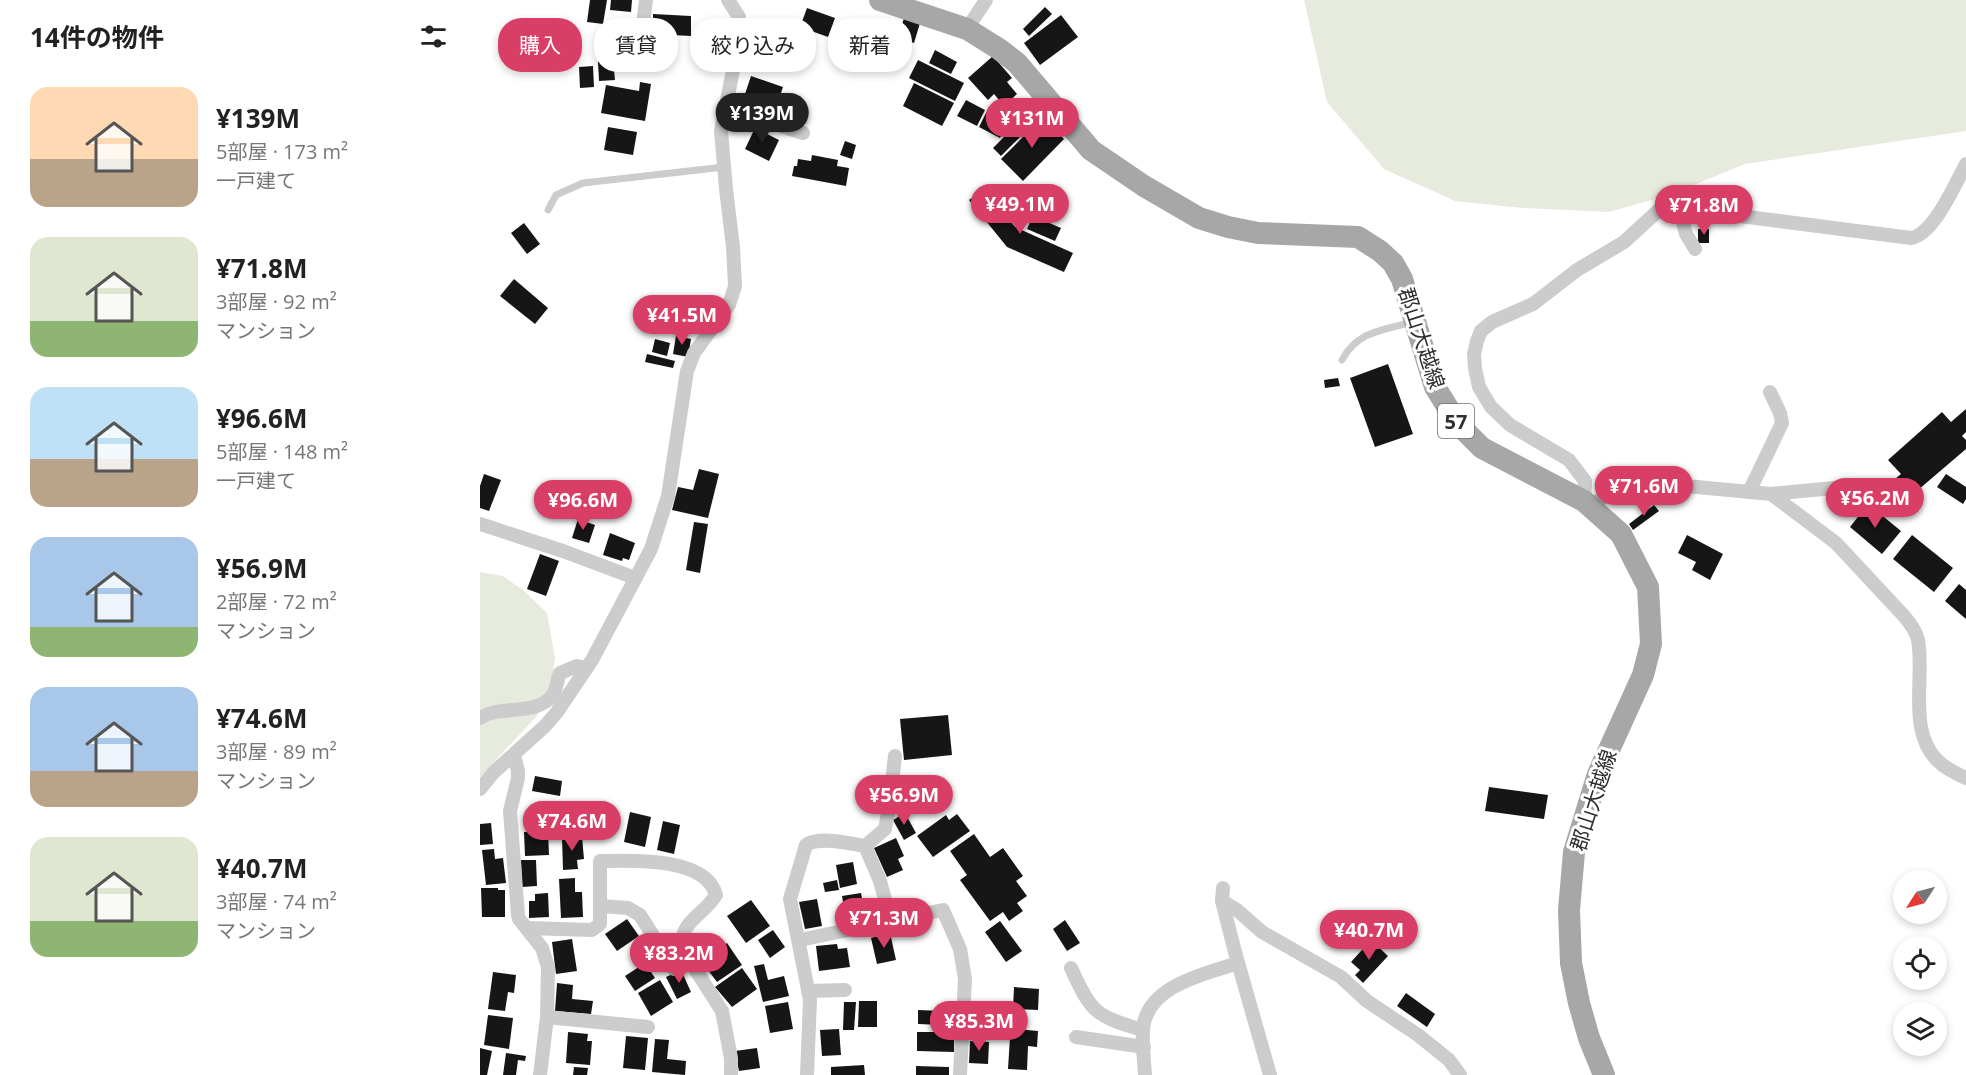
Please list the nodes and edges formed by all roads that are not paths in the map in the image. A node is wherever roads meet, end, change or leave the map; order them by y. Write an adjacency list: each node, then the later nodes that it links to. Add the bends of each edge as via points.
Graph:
1 (646, 0): 6 (street)
2 (728, 0): 5 (street)
3 (880, 0): 7 (main road, 郡山大越線 / 57)
4 (986, 0): 7 (street)
5 (739, 17): 8 (street)
6 (644, 18)
7 (967, 29): 15 (main road, 郡山大越線 / 57, via 1017,63 1091,150 1199,218 1258,233 1358,237 1370,244 1398,270)
8 (725, 108): 9 (street); 11 (street, via 721,131)
9 (803, 133)
10 (1966, 164): 12 (street, via 1919,237)
11 (724, 167): 13 (lane, via 583,183 556,195); 23 (street, via 735,286 729,305 694,353 687,371 668,496 651,549)
12 (1679, 208): 14 (street); 21 (street, via 1659,210 1624,242 1577,270 1533,304 1492,322 1477,341 1474,354 1479,387 1491,407 1510,425 1569,460 1585,481)
13 (548, 210)
14 (1695, 249)
15 (1415, 321): 16 (lane, via 1357,340); 21 (main road, 郡山大越線 / 57, via 1435,387 1469,437 1482,448)
16 (1342, 360)
17 (1770, 392): 19 (street, via 1782,423)
18 (1876, 490): 20 (street, via 1855,486)
19 (1749, 492): 20 (street); 21 (street, via 1665,484 1626,486)
20 (1771, 494): 28 (street, via 1836,543 1912,627 1918,639 1920,725 1927,745 1938,761)
21 (1587, 504): 54 (main road, 郡山大越線 / 57, via 1621,534 1648,587 1651,644 1644,675 1598,774 1574,852 1569,910 1571,963 1589,1038)
22 (480, 524): 23 (street)
23 (635, 578): 24 (street)
24 (586, 668): 25 (street, via 577,666 560,673 552,696 534,707 487,713); 26 (street, via 545,726)
25 (480, 718)
26 (514, 755): 29 (street); 33 (street, via 519,778 510,811 512,843 518,915)
27 (895, 756): 30 (street, via 885,829)
28 (1966, 778)
29 (480, 789)
30 (865, 846): 32 (street, via 880,880); 34 (street, via 837,841 811,841 806,845 790,899)
31 (601, 906): 33 (street, via 600,924 592,930); 37 (street, via 628,908 640,915); 48 (street, via 600,861 681,866 715,888 713,900 688,923 681,946 722,1011)
32 (891, 921): 34 (street); 41 (street, via 943,910 960,949 965,979)
33 (527, 928): 40 (street, via 542,948 548,967)
34 (800, 940): 39 (street)
35 (1238, 963): 44 (street, via 1200,975 1166,992 1153,1004); 52 (street); 53 (street, via 1223,894 1262,933 1341,977 1366,1001 1449,1060)
36 (1071, 968): 44 (street, via 1092,1008 1118,1023)
37 (674, 969)
38 (844, 990): 39 (street)
39 (808, 991): 49 (street)
40 (547, 1017): 42 (street); 47 (street)
41 (964, 1024): 43 (street); 50 (street)
42 (648, 1027)
43 (1014, 1030)
44 (1143, 1030): 46 (street)
45 (1076, 1037): 46 (street)
46 (1143, 1047): 51 (street)
47 (540, 1075)
48 (731, 1075)
49 (807, 1075)
50 (960, 1075)
51 (1145, 1075)
52 (1270, 1075)
53 (1460, 1075)
54 (1604, 1075)

